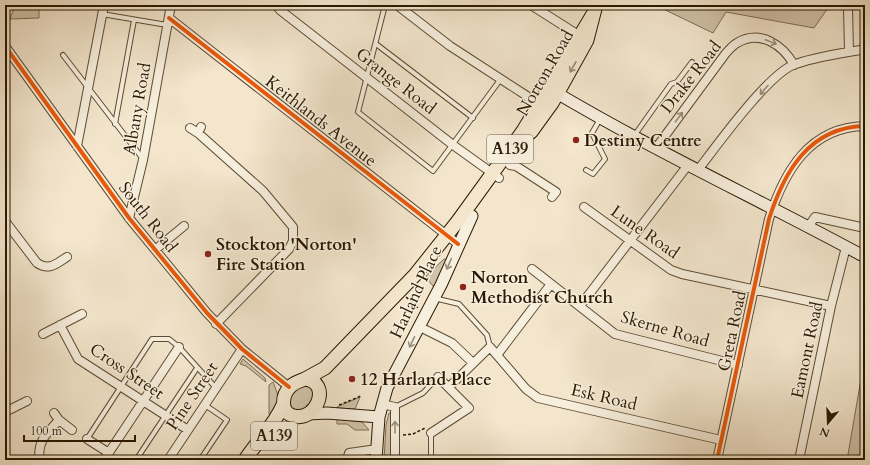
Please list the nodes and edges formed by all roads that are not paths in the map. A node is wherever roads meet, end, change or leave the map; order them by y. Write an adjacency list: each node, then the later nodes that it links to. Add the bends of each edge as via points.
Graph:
1 (104, 5): 9 (street)
2 (171, 5): 11 (street, Albany Road)
3 (276, 5): 20 (street, Grange Road)
4 (385, 5): 13 (lane)
5 (397, 5): 21 (street)
6 (531, 5): 12 (street)
7 (848, 7): 16 (street)
8 (594, 10): 12 (main road, Norton Road / A139)
9 (102, 14): 10 (lane); 22 (street)
10 (134, 20): 11 (lane); 27 (lane)
11 (168, 22): 34 (street, Albany Road); 47 (street, Keithlands Avenue)
12 (583, 38): 23 (main road, Norton Road / A139)
13 (376, 44): 20 (lane); 25 (lane)
14 (5, 46): 32 (street, South Road)
15 (865, 49): 16 (street)
16 (849, 52): 19 (street)
17 (63, 55): 22 (lane)
18 (692, 62): 30 (lane, via 677,82 671,84)
19 (794, 65): 33 (street, Drake Road, one-way to 19, via 726,53 738,43 751,37 768,40 780,46); 36 (street, one-way to 36, via 777,74 723,138)
20 (367, 78): 31 (street, Grange Road); 31 (lane, via 358,112 433,171)
21 (500, 80): 24 (street, via 527,96); 25 (lane)
22 (88, 89): 27 (lane); 32 (street)
23 (553, 91): 24 (main road, Norton Road / A139); 26 (street); 35 (main road, Norton Road / A139)
24 (537, 109): 38 (main road, Norton Road / A139)
25 (474, 118): 31 (lane)
26 (600, 118): 30 (street); 37 (lane, via 592,133 605,158 593,174)
27 (116, 124): 34 (lane)
28 (865, 126): 41 (street, Greta Road, via 843,128 805,150 781,185)
29 (190, 128): 60 (street, via 200,130 263,191 293,227 294,235 289,249)
30 (634, 136): 33 (street)
31 (453, 145): 38 (street, Grange Road)
32 (77, 146): 42 (street, South Road)
33 (656, 148): 36 (street)
34 (143, 160): 42 (street, Albany Road)
35 (510, 165): 38 (main road, Norton Road / A139); 39 (street, via 516,166 556,192)
36 (693, 168): 41 (street); 48 (street)
37 (586, 170)
38 (496, 176): 47 (main road, Norton Road / A139); 47 (main road, Norton Road / A139, via 472,216)
39 (552, 197)
40 (584, 207): 48 (street, Lune Road)
41 (773, 207): 45 (street); 55 (street, Greta Road)
42 (129, 218): 50 (street, South Road)
43 (5, 221): 52 (street, via 42,267 51,267)
44 (184, 226): 50 (street)
45 (808, 227): 46 (street, via 816,217); 49 (street)
46 (865, 228)
47 (453, 240): 56 (street, Harland Place, one-way to 56); 71 (main road, Norton Road / A139, via 434,262 415,275)
48 (630, 241): 55 (street, Lune Road, via 671,270); 57 (street)
49 (846, 247): 51 (street); 58 (street, Eamont Road)
50 (156, 249): 60 (street, South Road)
51 (865, 257)
52 (67, 258)
53 (532, 269): 54 (street, Skerne Road)
54 (551, 284): 57 (street, Skerne Road); 67 (street)
55 (754, 289): 58 (street, Lune Road); 69 (street, Greta Road)
56 (434, 298): 62 (street, Harland Place); 65 (lane, via 459,304 487,335)
57 (580, 306): 69 (street, Skerne Road, via 616,334)
58 (831, 306): 110 (street, Eamont Road)
59 (82, 314): 61 (street)
60 (216, 324): 66 (street, South Road)
61 (60, 325): 63 (street); 74 (street, Cross Street, via 78,358)
62 (420, 327): 68 (street, via 452,343); 82 (street, Harland Place, one-way to 82, via 387,388)
63 (43, 334)
64 (179, 347): 70 (lane); 74 (lane, via 169,339 152,339); 79 (street)
65 (490, 347): 67 (street, Esk Road); 68 (street)
66 (242, 349): 75 (street, South Road); 78 (street, Pine Street)
67 (497, 355): 97 (street, Esk Road, via 526,389 538,398)
68 (473, 363): 77 (street)
69 (738, 365): 97 (street, Greta Road)
70 (197, 368): 78 (lane); 89 (lane)
71 (325, 368): 73 (main road, Norton Road / A139); 76 (main road, Norton Road / A139)
72 (438, 377): 77 (street); 85 (lane, via 423,393)
73 (305, 379): 75 (main road, A139); 76 (main road, via 315,382)
74 (121, 387): 79 (street, Cross Street); 96 (lane)
75 (289, 387): 84 (main road, A139)
76 (319, 387): 81 (main road, A139)
77 (449, 387): 95 (street, via 470,408)
78 (216, 388): 83 (street, Pine Street)
79 (143, 401): 89 (street, Cross Street); 99 (street)
80 (27, 402): 87 (street)
81 (318, 402): 86 (street); 90 (main road, A139)
82 (382, 404): 85 (street); 91 (street, Harland Place)
83 (205, 405): 94 (street, Pine Street); 103 (lane, via 227,420)
84 (283, 405): 90 (main road, A139, via 288,414); 104 (main road, A139, via 277,419)
85 (395, 407): 107 (street, one-way to 85)
86 (331, 409): 90 (street); 91 (street)
87 (5, 412)
88 (54, 412): 92 (street)
89 (166, 416): 94 (street, Cross Street); 101 (lane)
90 (304, 416): 105 (main road, A139, via 290,420)
91 (379, 417): 98 (street, Harland Place)
92 (60, 420): 93 (street); 100 (street, via 41,441)
93 (72, 430)
94 (188, 430): 102 (street, Pine Street)
95 (431, 434): 108 (lane)
96 (87, 439): 99 (street)
97 (721, 440): 109 (street, Greta Road)
98 (376, 454): 106 (street, via 354,451 349,453)
99 (106, 456)
100 (40, 460)
101 (136, 460)
102 (168, 460)
103 (200, 460)
104 (245, 460)
105 (254, 460)
106 (347, 460)
107 (395, 460)
108 (431, 460)
109 (717, 460)
110 (800, 460)

